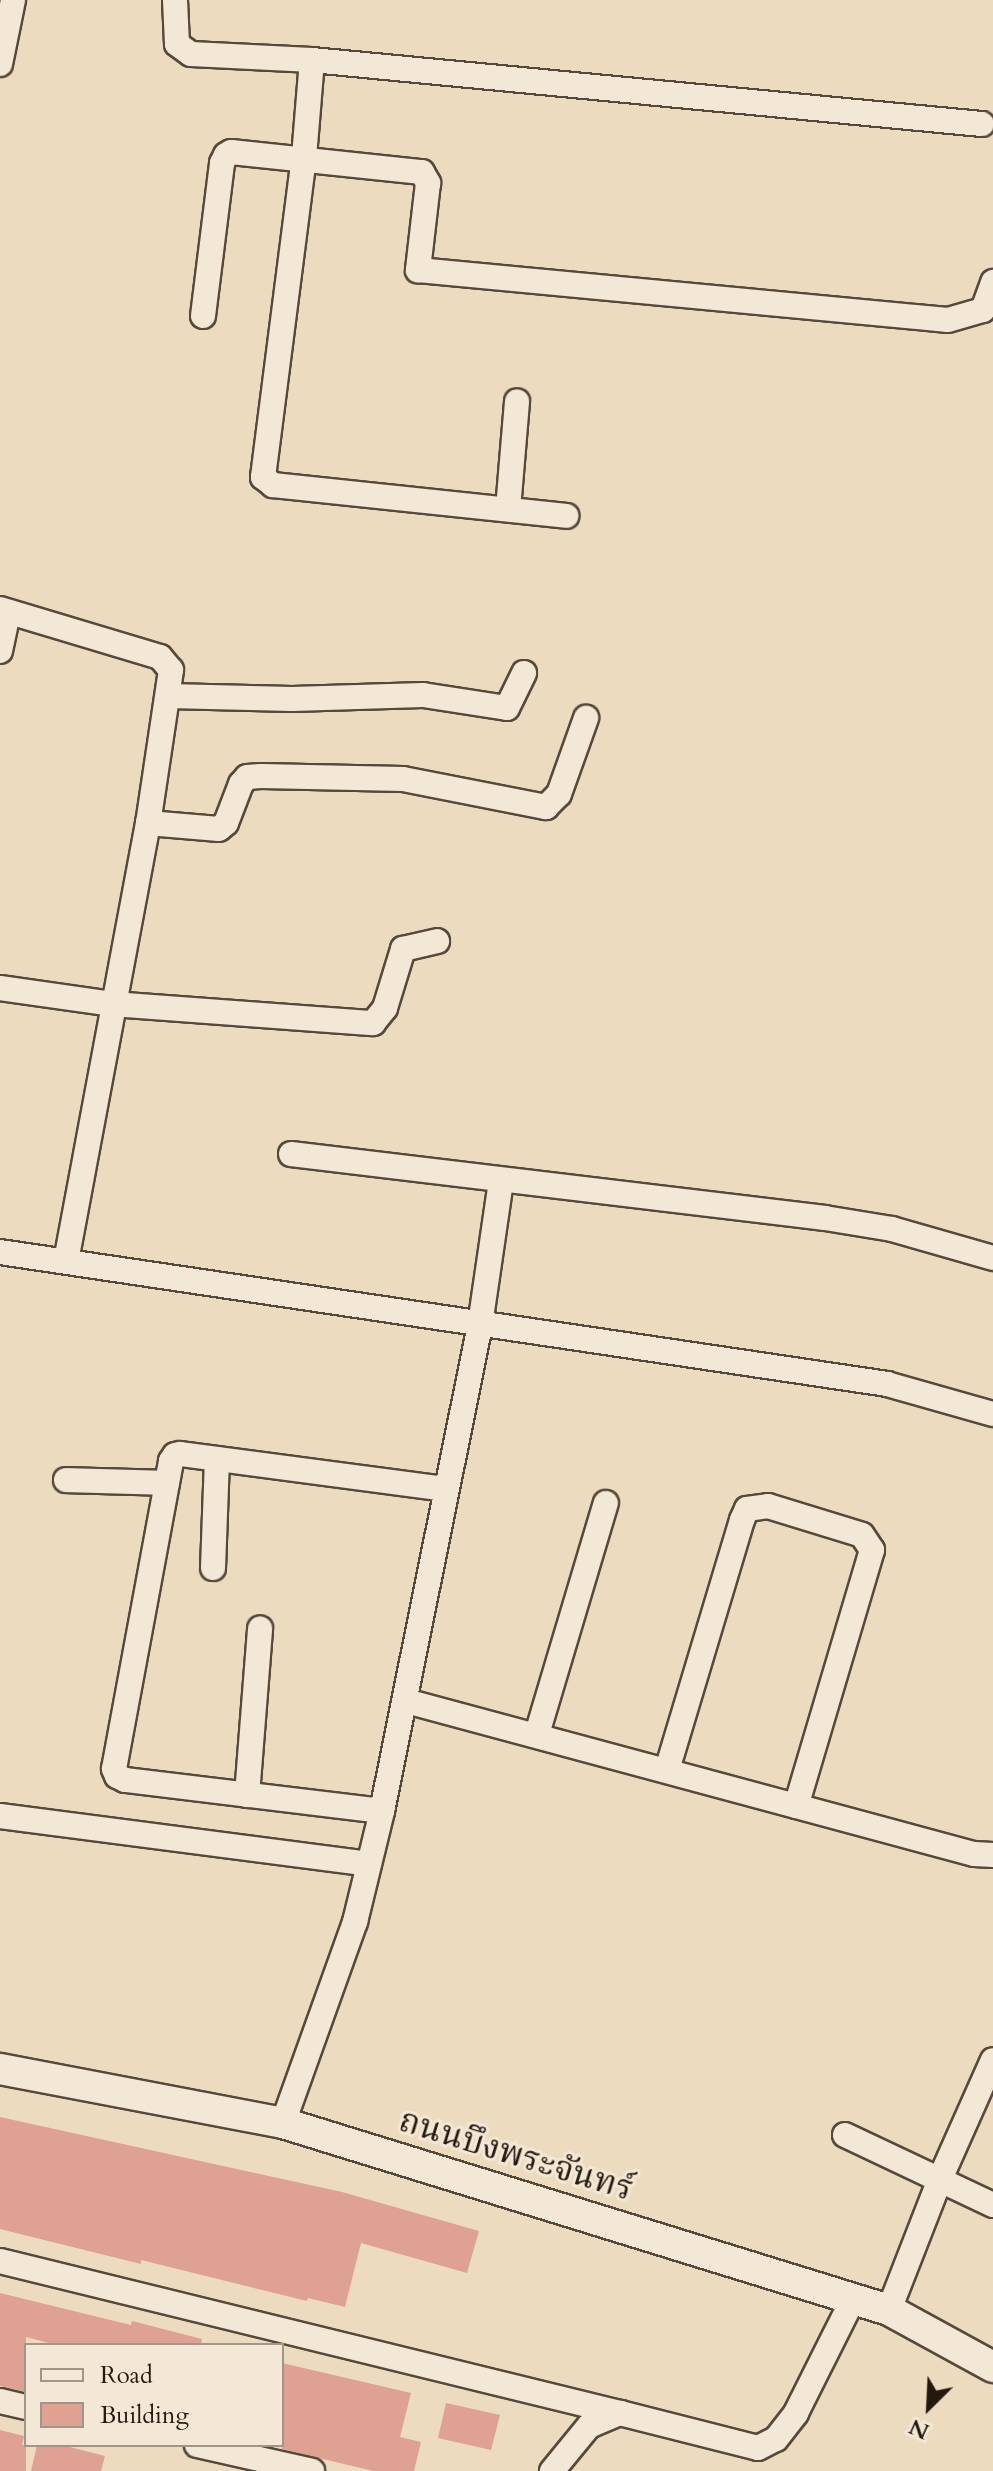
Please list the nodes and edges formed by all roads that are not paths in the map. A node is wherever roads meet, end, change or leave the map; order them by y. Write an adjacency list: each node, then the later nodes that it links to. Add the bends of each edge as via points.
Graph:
1 (13, 0): 4 (street)
2 (175, 0): 3 (street, via 177,44 182,51)
3 (312, 60): 5 (street); 6 (street)
4 (0, 64)
5 (982, 124)
6 (304, 157): 7 (street, via 422,172 428,183 418,270 948,320 983,310); 8 (street, via 226,155); 10 (street, via 263,477 273,485)
7 (993, 282)
8 (203, 316)
9 (517, 401): 10 (street)
10 (508, 509): 11 (street)
11 (566, 516)
12 (4, 611): 13 (street); 15 (street, via 160,657 171,670)
13 (0, 651)
14 (524, 673): 15 (street, via 513,702 498,709 423,695)
15 (168, 696): 17 (street)
16 (586, 718): 17 (street, via 559,794 546,807 403,779 261,776 247,777 241,784 219,829)
17 (148, 823): 20 (street)
18 (437, 941): 20 (street, via 403,949 385,1008 373,1023)
19 (0, 988): 20 (street)
20 (112, 1004): 25 (street)
21 (291, 1154): 22 (street)
22 (501, 1181): 24 (street, via 825,1218 892,1229); 26 (street)
23 (0, 1252): 25 (street)
24 (993, 1258)
25 (66, 1261): 26 (street)
26 (480, 1325): 27 (street, via 887,1384); 31 (street)
27 (993, 1414)
28 (217, 1459): 30 (street, via 175,1455); 31 (street); 33 (street)
29 (66, 1480): 30 (street)
30 (167, 1483): 38 (street, via 114,1769 125,1780)
31 (446, 1489): 35 (street)
32 (606, 1503): 36 (street)
33 (213, 1568)
34 (260, 1629): 38 (street)
35 (406, 1701): 36 (street); 40 (street)
36 (537, 1734): 37 (street)
37 (667, 1770): 39 (street); 39 (street, via 742,1520 747,1509 768,1506 862,1535 872,1550)
38 (247, 1795): 40 (street)
39 (796, 1806): 42 (street)
40 (382, 1811): 43 (street)
41 (0, 1816): 43 (street)
42 (993, 1855)
43 (369, 1864): 46 (street, via 355,1922)
44 (993, 2060): 48 (street)
45 (0, 2069): 46 (street, ถนนบึงพระจันทร์)
46 (283, 2123): 51 (street, ถนนบึงพระจันทร์)
47 (845, 2135): 48 (street)
48 (940, 2179): 49 (street); 52 (street)
49 (993, 2205)
50 (0, 2261): 56 (street)
51 (853, 2299): 52 (street, ถนนบึงพระจันทร์); 56 (street, via 796,2413 776,2439 758,2448)
52 (889, 2310): 53 (street, ถนนบึงพระจันทร์)
53 (993, 2367)
54 (0, 2401): 55 (street)
55 (24, 2407)
56 (620, 2413): 59 (street, via 589,2426)
57 (206, 2447): 58 (street)
58 (312, 2471)
59 (552, 2471)

